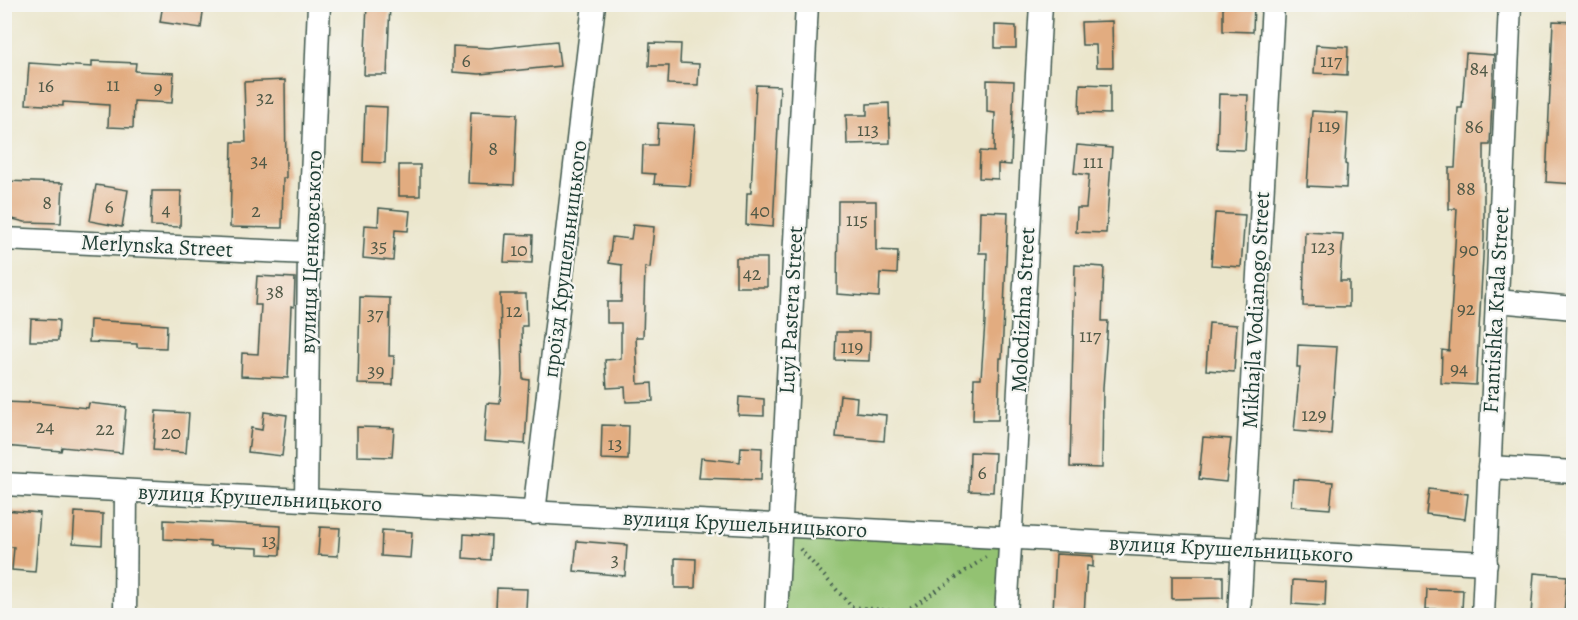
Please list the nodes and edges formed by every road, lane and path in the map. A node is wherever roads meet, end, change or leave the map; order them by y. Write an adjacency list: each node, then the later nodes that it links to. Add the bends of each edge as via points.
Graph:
1 (319, 4): 8 (street, вулиця Ценковського)
2 (594, 4): 16 (street, проїзд Крушельницького)
3 (807, 4): 17 (street, Luyi Pastera Street)
4 (1041, 4): 18 (street, Molodizhna Street)
5 (1273, 4): 19 (street, Mikhajla Vodianogo Street)
6 (1510, 4): 9 (street, Frantishka Krala Street)
7 (4, 239): 8 (street, Merlynska Street)
8 (309, 253): 15 (street, вулиця Ценковського)
9 (1497, 302): 10 (street); 11 (street, Frantishka Krala Street)
10 (1574, 308)
11 (1489, 467): 12 (street); 20 (street, Frantishka Krala Street)
12 (1574, 472)
13 (4, 484): 14 (street, вулиця Крушельницького)
14 (126, 491): 15 (street, вулиця Крушельницького); 23 (street)
15 (306, 500): 16 (street, вулиця Крушельницького)
16 (534, 513): 17 (street, вулиця Крушельницького)
17 (780, 525): 18 (street, вулиця Крушельницького); 21 (path); 24 (street, Luyi Pastera Street)
18 (1010, 540): 19 (street, вулиця Крушельницького); 22 (path); 26 (street, Molodizhna Street)
19 (1242, 550): 20 (street, вулиця Крушельницького); 27 (street, Mikhajla Vodianogo Street)
20 (1486, 563): 28 (street, Frantishka Krala Street)
21 (852, 607): 22 (path); 25 (path)
22 (904, 614)
23 (125, 615)
24 (776, 615)
25 (851, 615)
26 (1006, 615)
27 (1239, 615)
28 (1483, 615)

